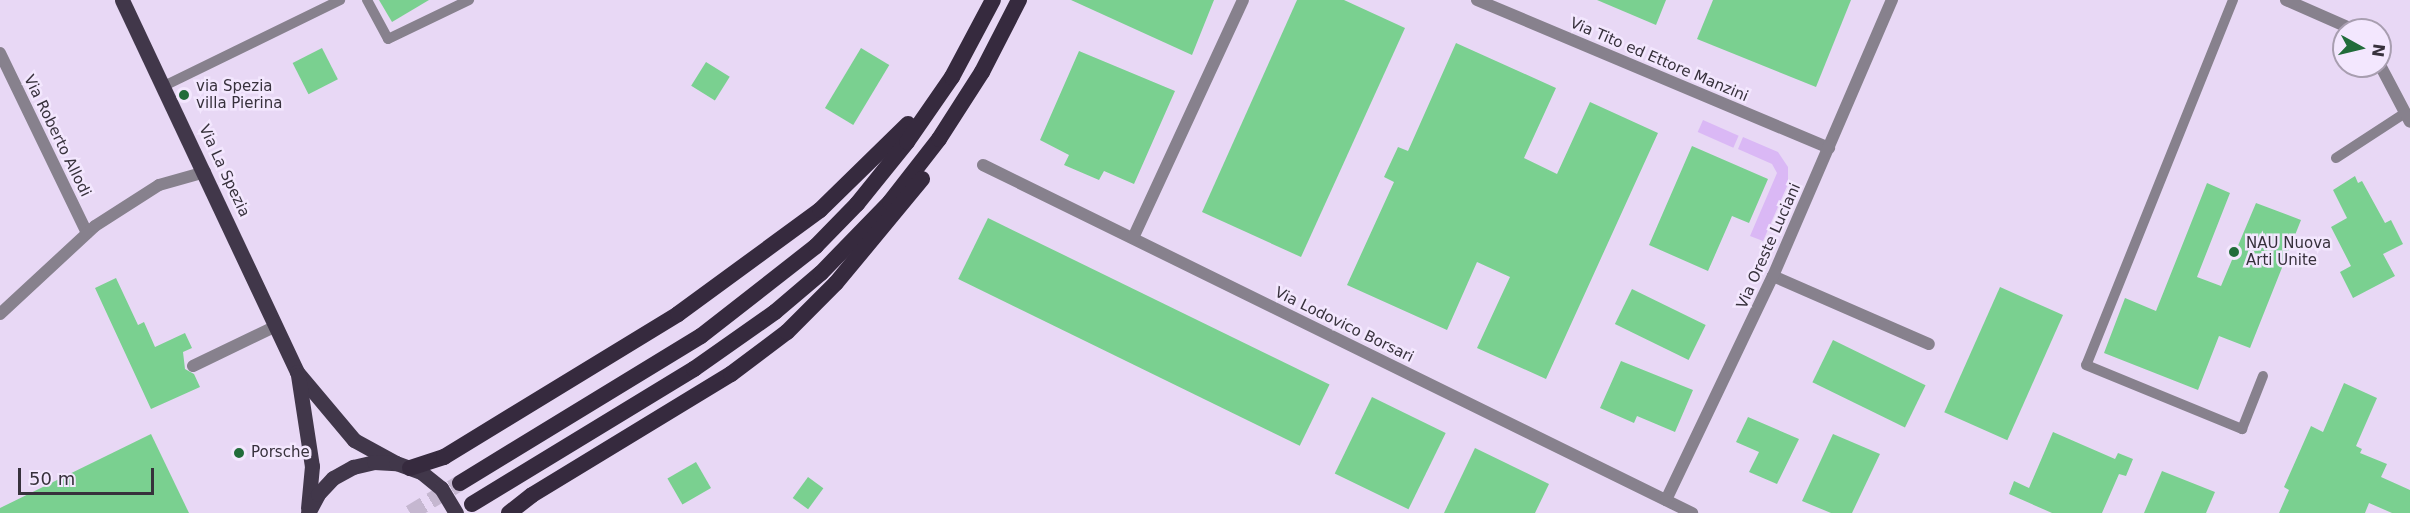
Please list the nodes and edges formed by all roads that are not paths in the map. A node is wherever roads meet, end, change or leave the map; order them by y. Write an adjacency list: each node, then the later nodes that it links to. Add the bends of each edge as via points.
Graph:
1 (122, 0): 17 (main road, Via La Spezia)
2 (340, 0): 17 (lane)
3 (367, 0): 4 (lane, via 388,39)
4 (469, 0)
5 (993, 0): 14 (highway)
6 (1019, 0): 15 (highway)
7 (1243, 0): 24 (street)
8 (1477, 0): 19 (street, Via Tito ed Ettore Manzini)
9 (1892, 0): 19 (street, Via Oreste Luciani)
10 (2233, 0): 31 (lane, via 2086,365 2242,429)
11 (2286, 0): 12 (street)
12 (2332, 20)
13 (0, 53): 23 (street, Via Roberto Allodi)
14 (963, 59): 32 (highway, via 897,138 820,210 678,314 444,457); 33 (highway, via 876,182 785,273 676,352)
15 (982, 72): 35 (highway, via 903,186 806,287 694,369); 38 (highway, via 958,125 906,201 836,283 787,332 731,374 532,495)
16 (2387, 78): 18 (street)
17 (165, 86): 22 (main road, Via La Spezia)
18 (2408, 118): 20 (lane)
19 (1829, 148): 25 (street, Via Oreste Luciani)
20 (2336, 158)
21 (983, 165): 24 (street, Via Lodovico Borsari)
22 (205, 172): 23 (street, via 159,185); 27 (main road, Via La Spezia)
23 (87, 233): 26 (street)
24 (1133, 238): 34 (street, Via Lodovico Borsari)
25 (1773, 276): 28 (street); 34 (street, Via Oreste Luciani)
26 (0, 314)
27 (276, 326): 29 (street); 30 (main road, Via La Spezia)
28 (1929, 344)
29 (193, 366)
30 (297, 372): 32 (main road, Via La Spezia, via 354,440); 36 (main road, Via La Spezia, via 312,466)
31 (2264, 376)
32 (403, 466): 36 (main road, Via La Spezia, via 374,462 343,473 318,494); 37 (main road, Via La Spezia, via 441,488)
33 (460, 483)
34 (1666, 500): 39 (street, Via Lodovico Borsari)
35 (472, 504)
36 (308, 513)
37 (456, 513)
38 (509, 513)
39 (1692, 513)

